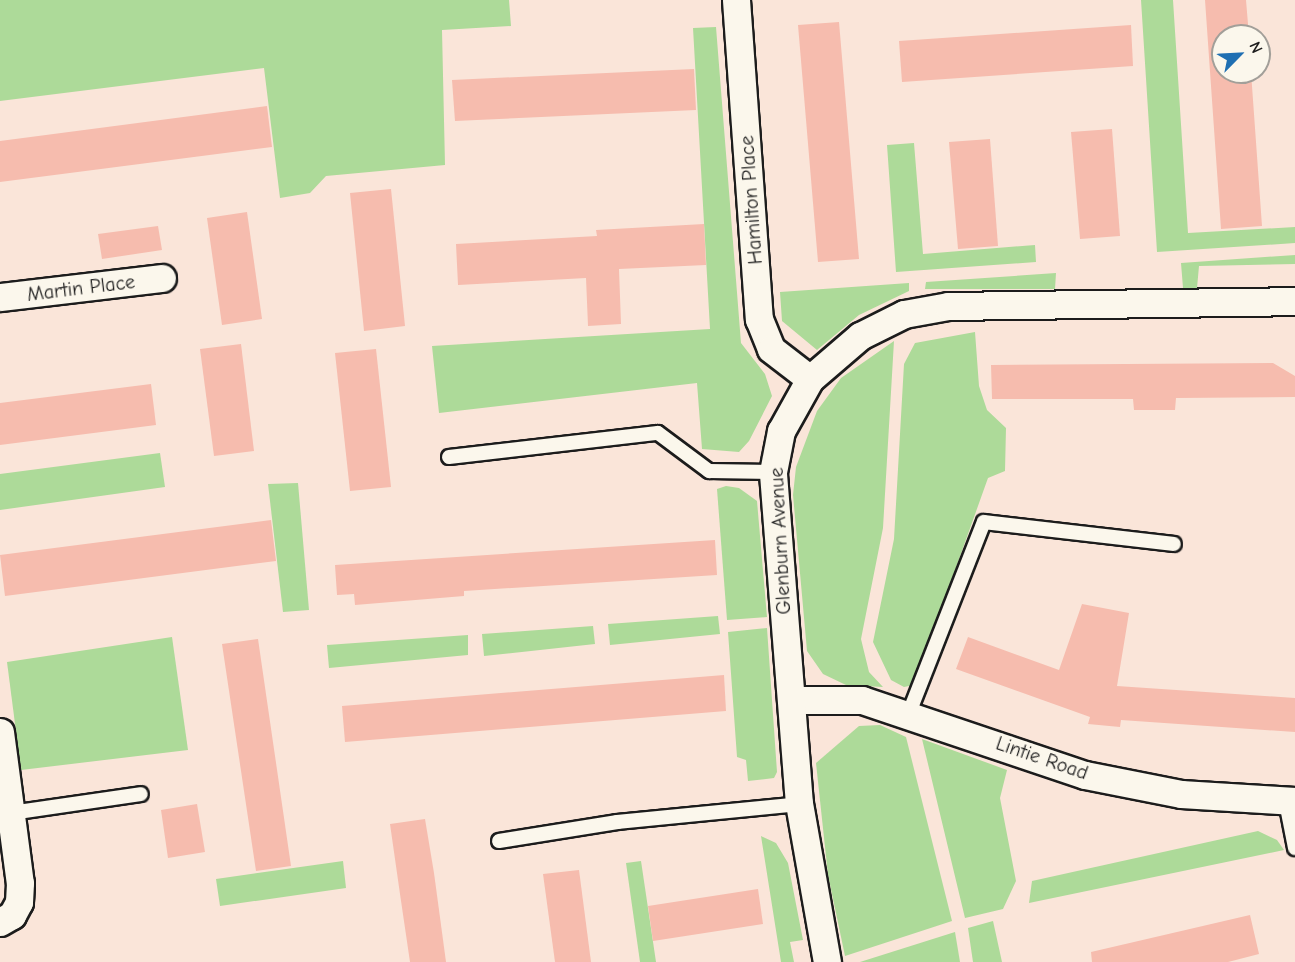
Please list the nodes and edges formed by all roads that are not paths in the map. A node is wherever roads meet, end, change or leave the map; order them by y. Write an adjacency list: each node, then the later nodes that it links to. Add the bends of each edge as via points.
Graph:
1 (736, 0): 5 (street, Hamilton Place, via 759,319 771,350)
2 (162, 278): 3 (street, Martin Place)
3 (0, 297)
4 (1295, 301): 5 (street, Glenburn Avenue, via 948,306 904,314 860,336)
5 (810, 379): 7 (street, Glenburn Avenue, via 781,431)
6 (449, 458): 7 (lane, via 658,433 709,471)
7 (773, 471): 9 (street, Glenburn Avenue)
8 (1174, 544): 10 (lane, via 984,522)
9 (793, 700): 10 (street, Lintie Road, via 862,700); 14 (street, Glenburn Avenue)
10 (909, 713): 13 (street, Lintie Road, via 1085,775 1181,794)
11 (0, 732): 15 (street)
12 (141, 794): 15 (lane)
13 (1290, 802): 17 (lane)
14 (798, 804): 16 (lane, via 617,822); 19 (street, Glenburn Avenue)
15 (11, 813): 18 (street, via 19,902 12,915)
16 (499, 841)
17 (1295, 848)
18 (0, 922)
19 (827, 962)

